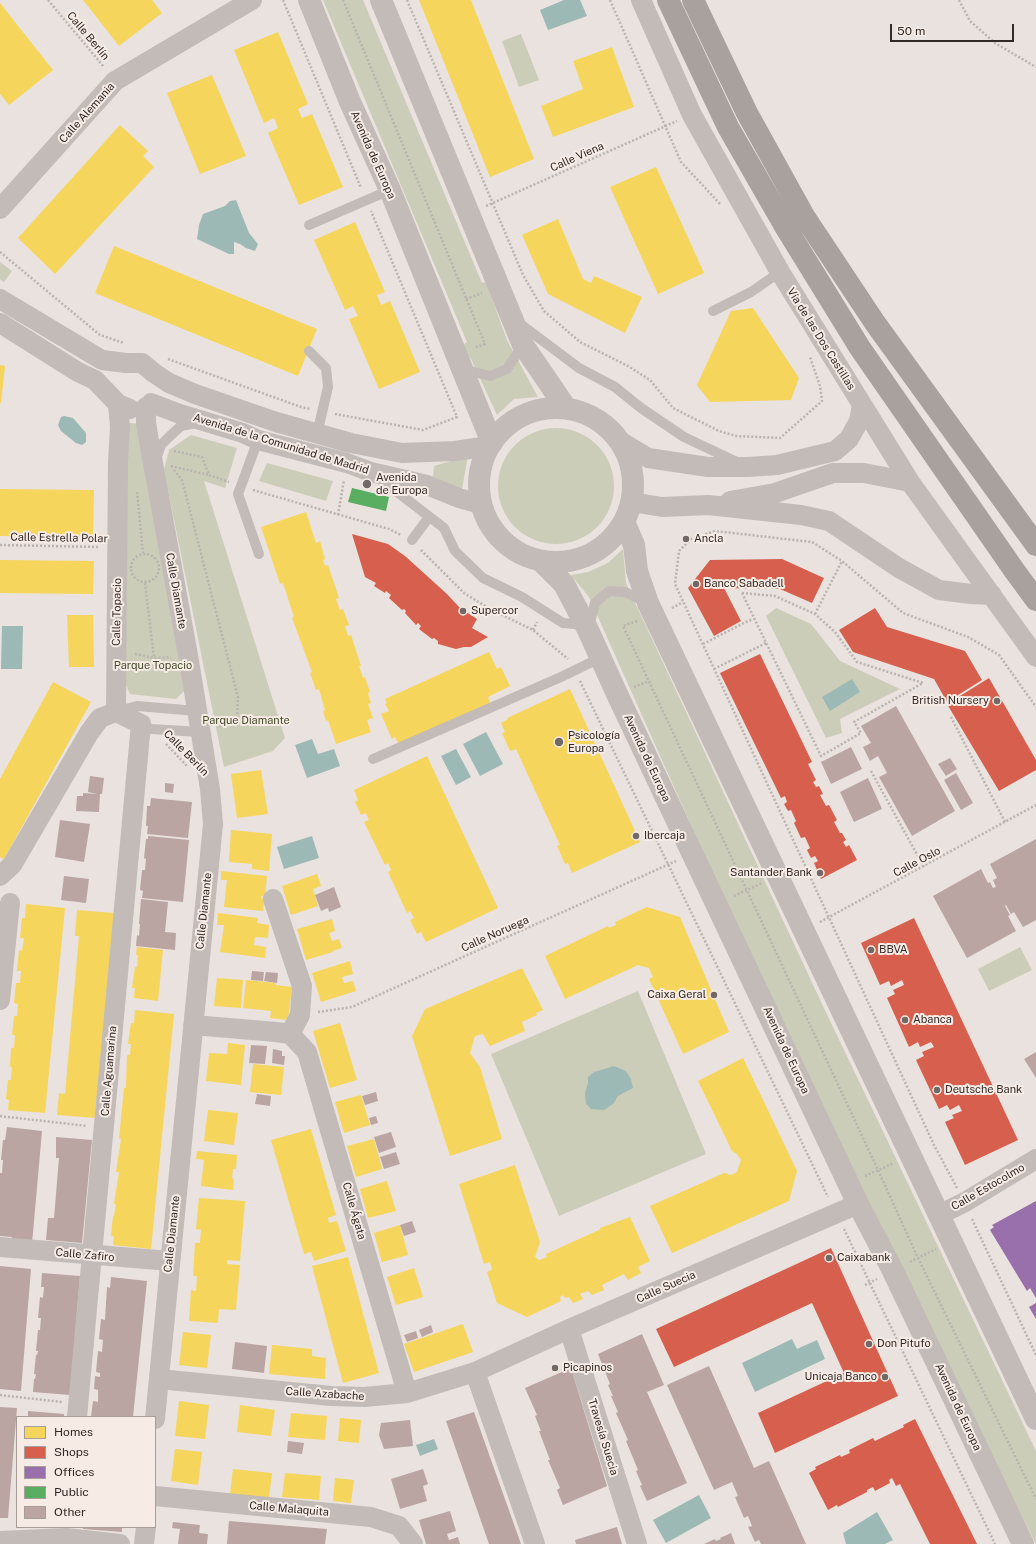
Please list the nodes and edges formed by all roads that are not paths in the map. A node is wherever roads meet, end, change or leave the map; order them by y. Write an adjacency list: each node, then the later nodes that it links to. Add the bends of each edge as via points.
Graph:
1 (252, 0): 8 (street, Calle Alemania, via 115,81)
2 (309, 0): 7 (street, Avenida de Europa, via 350,102)
3 (381, 0): 13 (street)
4 (641, 0): 10 (street, Vía de las Dos Castillas, via 692,114)
5 (668, 0): 43 (highway, via 728,127 790,235 860,348)
6 (693, 0): 39 (highway, via 747,113 804,216 875,323)
7 (390, 190): 9 (lane); 19 (street, Avenida de Europa)
8 (0, 209)
9 (309, 225)
10 (780, 272): 12 (lane, via 751,292); 22 (street, Vía de las Dos Castillas)
11 (0, 299): 17 (street, via 102,360)
12 (713, 311)
13 (511, 315): 15 (street); 30 (lane, via 526,330 579,368 614,387 684,438)
14 (0, 323): 20 (street, via 95,380)
15 (523, 345): 19 (lane, via 507,369 490,376); 23 (street)
16 (309, 351): 25 (lane, via 326,368 328,387)
17 (128, 354): 18 (street, via 142,363); 20 (street, via 115,370 109,383)
18 (161, 366): 21 (street, via 156,394); 25 (street, Avenida de la Comunidad de Madrid, via 169,383 276,422)
19 (462, 369): 28 (street, Avenida de Europa)
20 (115, 400): 21 (street, via 131,410); 49 (street, Calle Topacio, via 120,427)
21 (148, 405): 24 (street, Avenida de la Comunidad de Madrid); 29 (street, Calle Diamante, via 146,422)
22 (862, 405): 30 (street, via 859,421 849,439 835,451 777,465); 32 (street, Vía de las Dos Castillas)
23 (566, 408): 27 (street, via 587,414 605,425); 28 (street, via 539,409 514,420)
24 (205, 421): 26 (street, Avenida de la Comunidad de Madrid); 29 (lane, via 181,426 161,445)
25 (317, 434): 28 (street, Avenida de la Comunidad de Madrid, via 402,453 455,451)
26 (258, 440): 31 (street, Avenida de la Comunidad de Madrid); 40 (lane, via 238,494)
27 (620, 441): 30 (street, via 648,458 708,467); 33 (street, via 629,460 633,481)
28 (490, 444): 34 (street, via 479,474)
29 (154, 465): 48 (street, Calle Diamante)
30 (748, 467)
31 (371, 472): 34 (street, Avenida de la Comunidad de Madrid, via 427,485); 36 (lane)
32 (910, 482): 35 (street, via 864,474 833,473 775,493); 42 (street, Vía de las Dos Castillas)
33 (632, 502): 35 (street, via 662,507); 37 (street)
34 (480, 504): 41 (street, via 493,531 514,551)
35 (708, 505): 42 (street, via 801,515 829,521 899,568 938,590)
36 (429, 517): 38 (lane); 45 (lane, via 444,528 455,550 483,578 522,596 564,622)
37 (624, 522): 41 (street, via 609,542 589,555 566,562); 44 (street, via 634,545 637,571)
38 (412, 540)
39 (1036, 545)
40 (258, 554)
41 (542, 562): 45 (street, Avenida de Europa, via 564,584)
42 (992, 595): 46 (street, Vía de las Dos Castillas)
43 (1036, 600)
44 (651, 610): 45 (lane, via 625,592 609,591 595,603); 61 (street)
45 (587, 628): 47 (street, Avenida de Europa)
46 (1036, 657)
47 (600, 658): 52 (lane); 60 (street, Avenida de Europa)
48 (197, 711): 49 (lane, via 137,706); 51 (street, Calle Diamante)
49 (116, 712): 50 (street); 53 (street, via 100,718 89,733 12,865)
50 (146, 726): 51 (lane); 63 (street, Calle Aguamarina)
51 (200, 732): 57 (street, Calle Diamante, via 213,824)
52 (373, 759)
53 (0, 876)
54 (273, 899): 58 (street, via 302,986 300,1015)
55 (5, 902): 56 (street)
56 (0, 1000)
57 (193, 1025): 58 (street); 64 (street, Calle Diamante)
58 (290, 1034): 68 (street, Calle Ágata, via 307,1052)
59 (1036, 1159): 61 (street, Calle Estocolmo)
60 (858, 1204): 65 (street, Calle Suecia); 81 (street, Avenida de Europa, via 893,1271)
61 (939, 1215): 71 (street)
62 (0, 1248): 63 (street, Calle Zafiro)
63 (91, 1255): 64 (street, Calle Zafiro); 69 (street, Calle Aguamarina)
64 (170, 1261): 67 (street, Calle Diamante)
65 (569, 1329): 66 (street, Calle Suecia); 80 (street, Travesía Suecia)
66 (475, 1372): 68 (street, Calle Azabache); 79 (street)
67 (159, 1379): 68 (street, Calle Azabache, via 331,1396 364,1397); 70 (street, Calle Diamante)
68 (408, 1393)
69 (77, 1410)
70 (155, 1416)
71 (1036, 1419)
72 (156, 1496): 78 (street, Calle Malaquita, via 371,1517 399,1526)
73 (146, 1528): 77 (street)
74 (66, 1533): 75 (street); 76 (street)
75 (0, 1541)
76 (120, 1544)
77 (144, 1544)
78 (413, 1544)
79 (535, 1544)
80 (637, 1544)
81 (1023, 1544)

